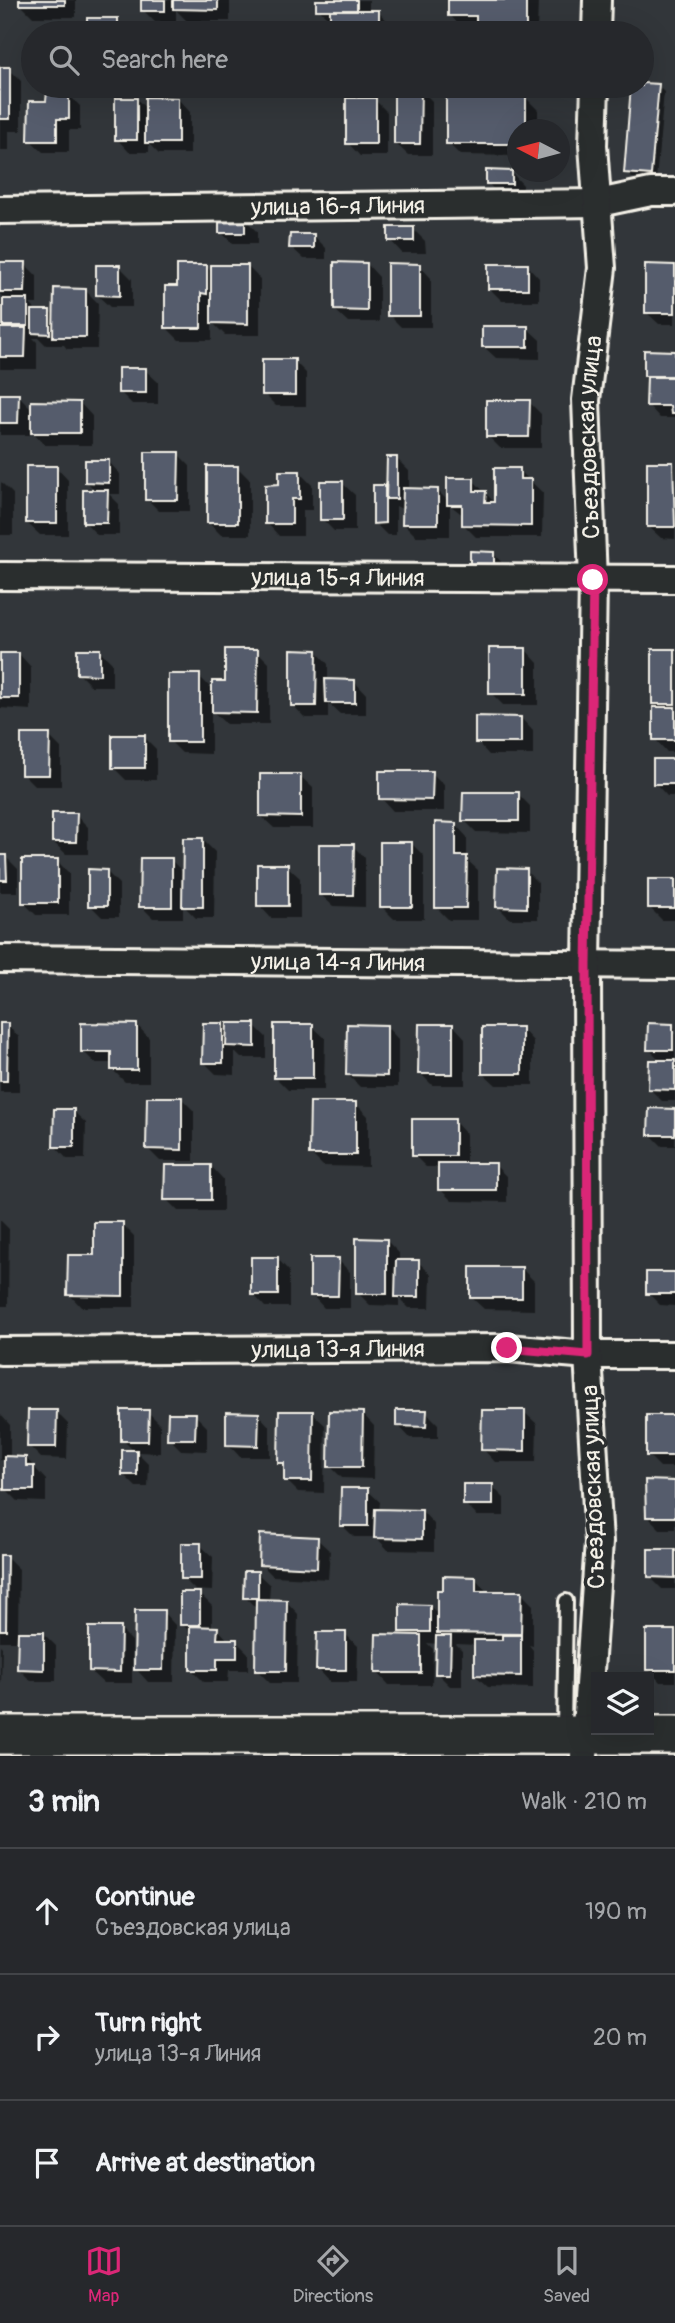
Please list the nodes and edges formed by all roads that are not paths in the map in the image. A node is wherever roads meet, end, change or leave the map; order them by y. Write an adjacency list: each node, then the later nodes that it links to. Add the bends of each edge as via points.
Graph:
1 (597, 0): 2 (street)
2 (596, 21)
3 (595, 98): 5 (street, Съездовская улица)
4 (675, 192): 5 (street, улица 16-я Линия)
5 (598, 203): 6 (street, улица 16-я Линия); 9 (street, Съездовская улица, via 602,268 586,400)
6 (0, 209)
7 (0, 576): 9 (street, улица 15-я Линия)
8 (675, 579): 9 (street, улица 15-я Линия)
9 (593, 580): 11 (street, Съездовская улица)
10 (0, 959): 11 (street, улица 14-я Линия)
11 (587, 964): 12 (street, улица 14-я Линия); 14 (street, Съездовская улица)
12 (675, 965)
13 (0, 1351): 14 (street, улица 13-я Линия, via 507,1348)
14 (588, 1355): 15 (street, улица 13-я Линия); 19 (street, Съездовская улица, via 599,1542)
15 (675, 1355)
16 (566, 1601): 19 (lane)
17 (0, 1735): 19 (main road)
18 (675, 1735): 19 (main road)
19 (578, 1742)

